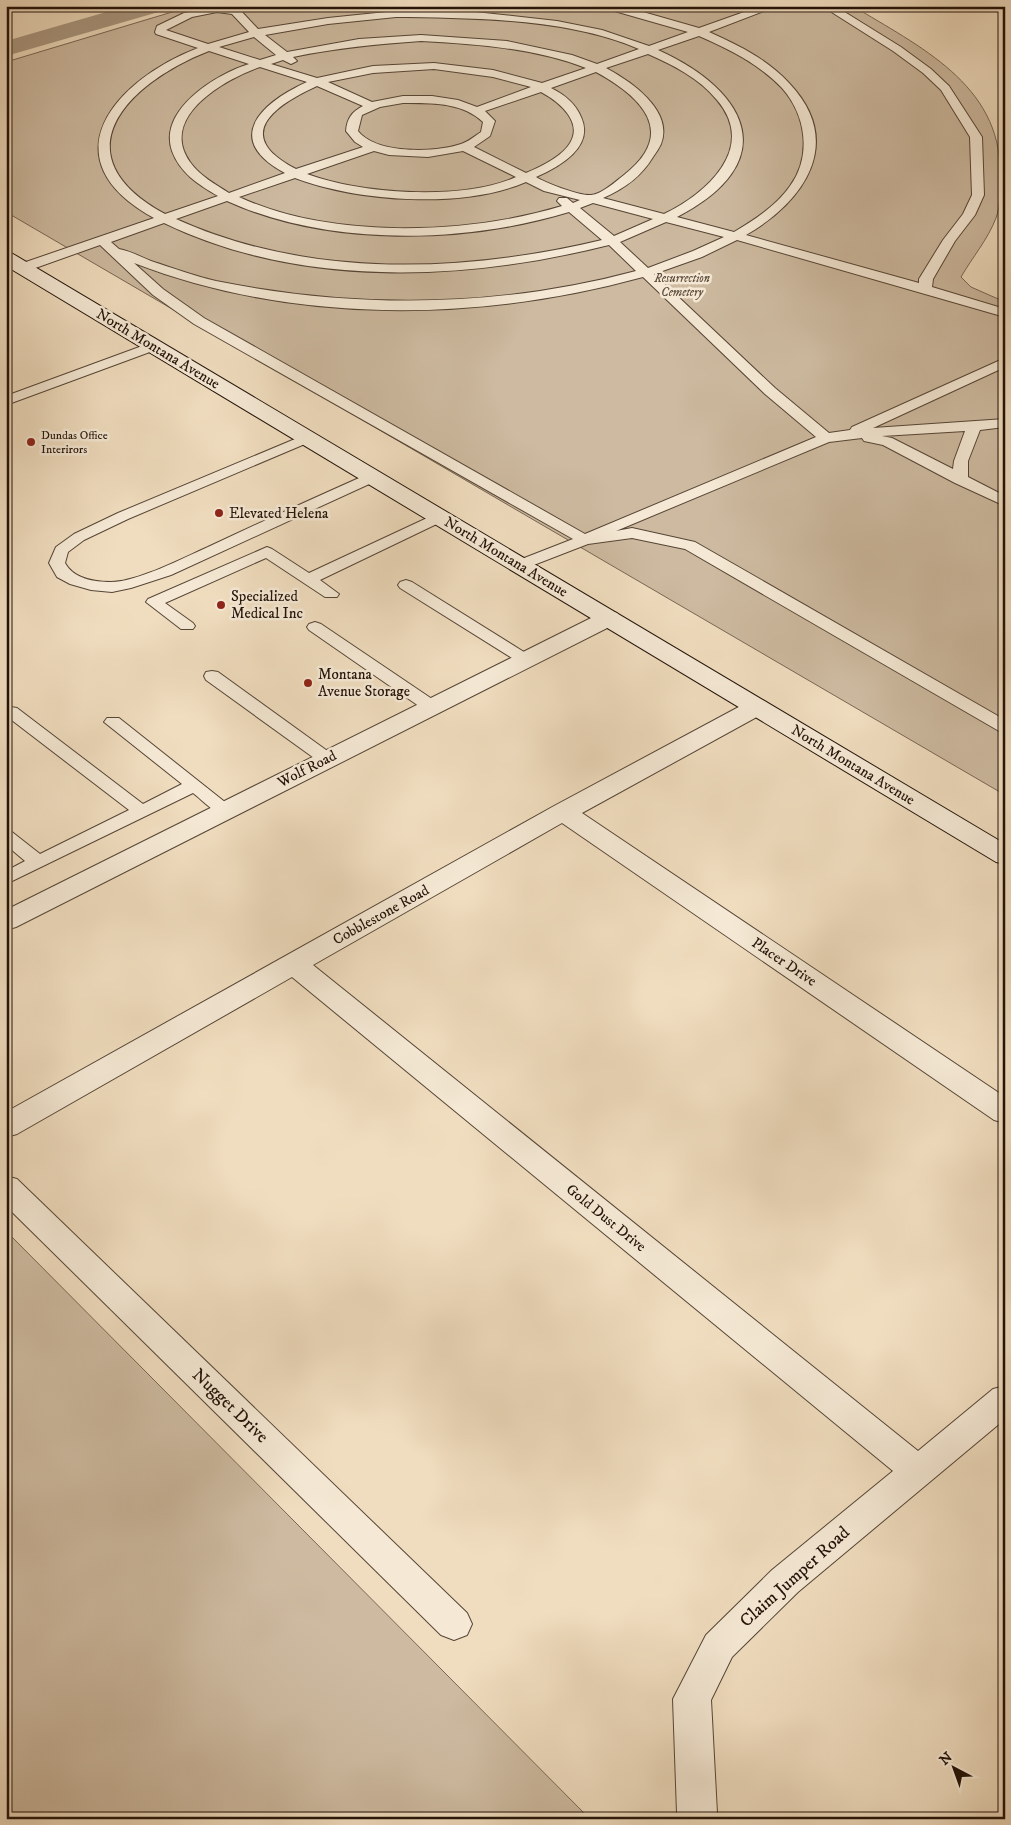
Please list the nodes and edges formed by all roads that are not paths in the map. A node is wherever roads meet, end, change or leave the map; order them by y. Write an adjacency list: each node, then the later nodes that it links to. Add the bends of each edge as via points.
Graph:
1 (252, 6): 5 (lane)
2 (608, 6): 7 (lane)
3 (772, 6): 7 (lane)
4 (827, 6): 33 (lane, via 927,71 945,88 976,138 978,195 926,279)
5 (236, 12): 6 (lane); 8 (lane, via 207,11 174,20 161,28 160,32 167,36)
6 (256, 33): 8 (lane); 9 (lane, via 327,20 396,14 465,14 533,20 596,32); 10 (lane)
7 (698, 33): 9 (lane); 27 (lane, via 732,48 784,84 800,104 809,126 811,148 805,171 790,194 767,216)
8 (206, 48): 11 (lane); 26 (lane, via 141,84 118,105 106,128 103,151 112,175 132,198)
9 (650, 50): 12 (lane); 25 (lane, via 689,69 717,91 734,116 738,142 729,169 705,195)
10 (285, 56): 11 (lane); 12 (lane, via 358,42 452,39 513,45); 13 (lane)
11 (259, 64): 13 (lane); 22 (lane, via 229,77 198,97 183,114 176,132 176,144 188,168)
12 (596, 69): 14 (lane); 23 (lane, via 629,87 642,99 652,111 657,138 643,165 629,178)
13 (318, 82): 14 (lane, via 372,70 434,66 493,73); 15 (lane); 19 (lane, via 289,94 268,109 258,125 258,142 271,159)
14 (542, 88): 16 (lane); 20 (lane, via 564,101 577,116 580,132 572,149 555,164)
15 (372, 106): 16 (lane, via 428,98 464,104); 17 (lane, via 357,114 352,122 352,131 359,140)
16 (478, 110): 18 (lane, via 487,117 490,125 479,141)
17 (373, 147): 18 (lane, via 408,154); 19 (lane)
18 (465, 147): 20 (lane)
19 (294, 174): 20 (lane, via 364,193 407,196 492,188); 22 (lane)
20 (528, 177): 21 (lane)
21 (548, 188): 23 (lane); 24 (lane)
22 (227, 197): 24 (lane, via 258,210 312,223 406,232 502,224); 26 (lane)
23 (593, 198): 24 (lane); 25 (lane)
24 (570, 207): 29 (lane)
25 (667, 218): 27 (lane); 29 (lane)
26 (163, 219): 28 (lane); 29 (lane, via 210,239 269,255 336,265 399,268 481,266 550,256)
27 (736, 236): 32 (lane, via 702,253); 33 (lane)
28 (102, 240): 30 (lane); 31 (lane)
29 (612, 241): 32 (lane)
30 (116, 251): 32 (lane, via 161,269 213,284 271,295 399,305 465,304 529,297); 47 (lane, via 158,292 206,325)
31 (14, 263): 35 (street, North Montana Avenue)
32 (646, 273): 42 (lane, via 770,391)
33 (925, 289): 34 (lane)
34 (1005, 313)
35 (153, 346): 37 (lane); 41 (street, North Montana Avenue)
36 (1005, 362): 40 (lane)
37 (6, 401)
38 (1005, 423): 39 (lane)
39 (974, 427): 40 (lane); 44 (lane, via 961,461)
40 (849, 434): 42 (lane); 44 (lane, via 887,441)
41 (307, 438): 43 (street, North Montana Avenue); 43 (lane, via 79,537 62,550 57,563 63,574 76,581 112,587 125,585 165,572)
42 (826, 438): 47 (lane)
43 (373, 478): 46 (street, North Montana Avenue)
44 (960, 480): 45 (lane)
45 (1005, 502)
46 (440, 517): 48 (street, North Montana Avenue); 49 (lane)
47 (586, 540): 48 (lane); 61 (lane, via 632,533 690,544)
48 (520, 565): 52 (street, North Montana Avenue)
49 (308, 579): 51 (lane); 53 (lane, via 267,552 154,602)
50 (406, 585): 55 (lane)
51 (331, 594)
52 (609, 618): 55 (street, Wolf Road); 58 (street, North Montana Avenue)
53 (187, 626)
54 (315, 627): 57 (lane)
55 (526, 660): 57 (street, Wolf Road)
56 (212, 676): 62 (lane)
57 (432, 707): 62 (street, Wolf Road)
58 (757, 707): 66 (street, Cobblestone Road); 68 (street, North Montana Avenue)
59 (6, 714): 65 (lane, via 11,712)
60 (113, 722): 63 (lane)
61 (1005, 728)
62 (327, 759): 64 (street, Wolf Road)
63 (194, 785): 64 (lane); 65 (lane)
64 (226, 810): 71 (street, Wolf Road)
65 (141, 811): 69 (lane)
66 (563, 812): 72 (street, Cobblestone Road); 73 (street, Placer Drive)
67 (6, 836): 69 (lane)
68 (1005, 856)
69 (38, 862): 70 (lane)
70 (6, 878)
71 (6, 921)
72 (294, 964): 74 (street, Cobblestone Road); 77 (street, Gold Dust Drive)
73 (1005, 1112)
74 (6, 1126)
75 (6, 1187): 78 (street, Nugget Drive)
76 (1005, 1400): 77 (street, Claim Jumper Road)
77 (918, 1472): 79 (street, Claim Jumper Road, via 785,1581 719,1646 692,1699)
78 (454, 1624)
79 (697, 1813)

